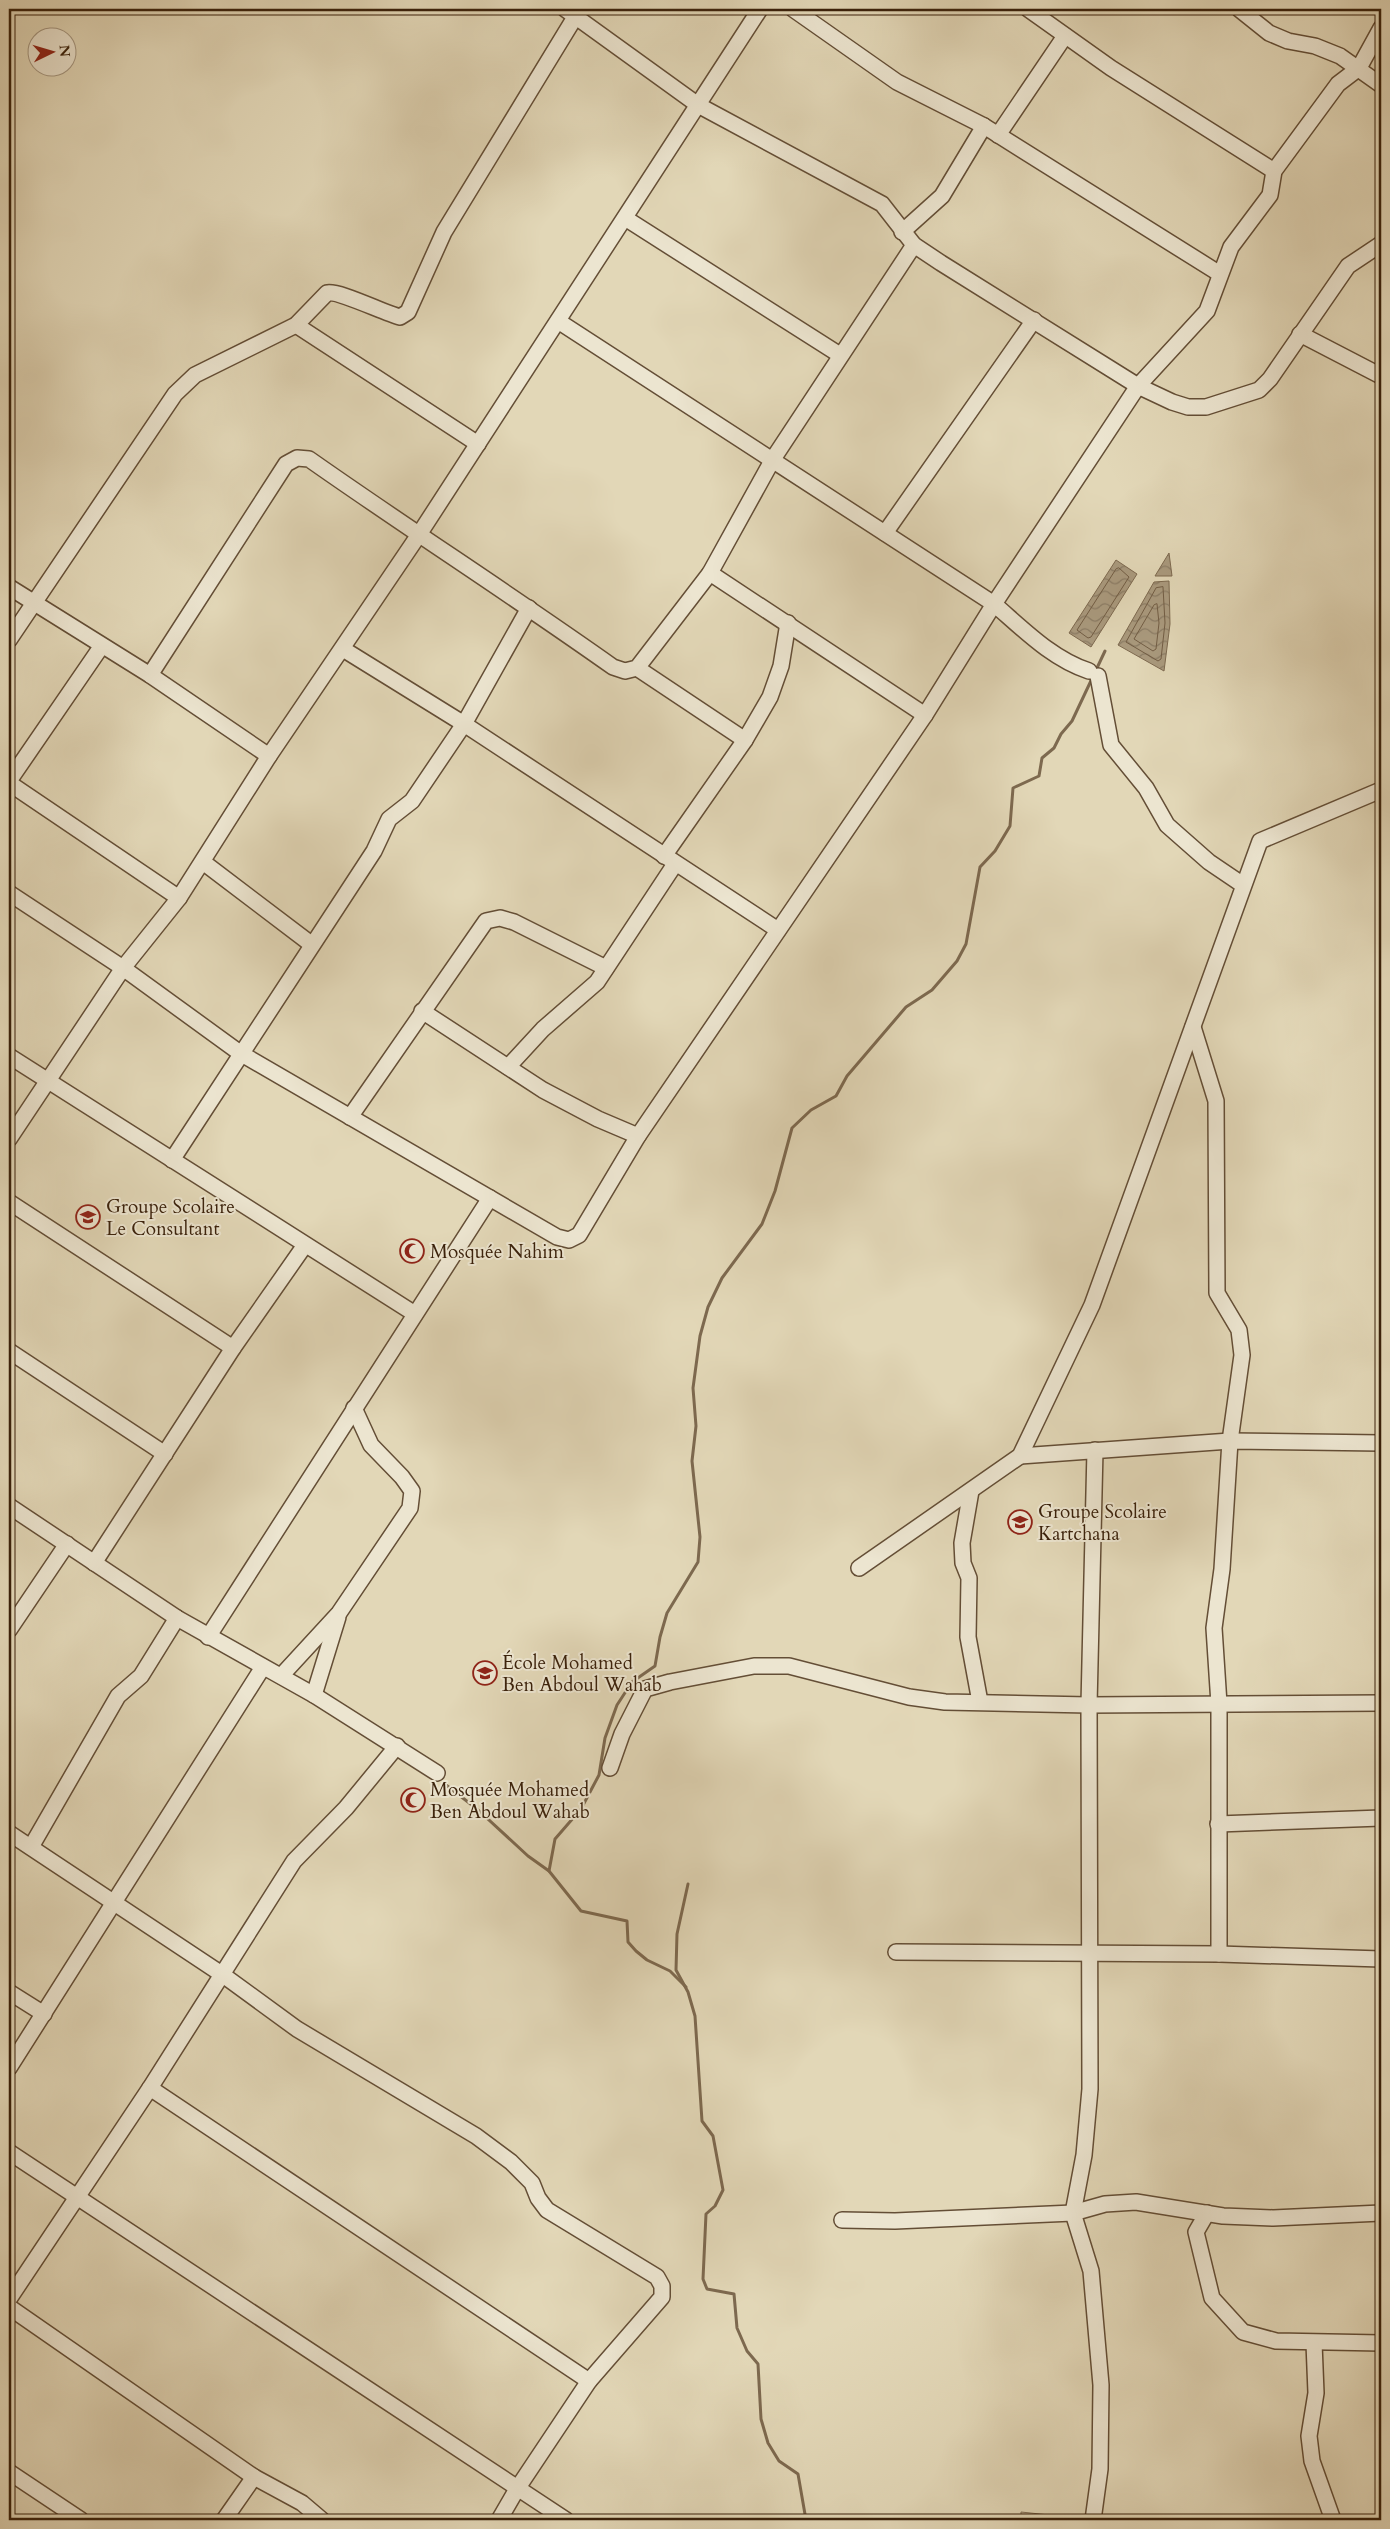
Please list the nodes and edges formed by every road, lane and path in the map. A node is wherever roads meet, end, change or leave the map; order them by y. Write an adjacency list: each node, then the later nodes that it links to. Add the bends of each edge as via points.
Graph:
1 (760, 9): 10 (street)
2 (793, 9): 11 (street, via 898,82)
3 (1028, 9): 7 (street)
4 (1240, 9): 8 (street, via 1269,33 1288,42 1315,46)
5 (573, 11): 10 (street); 21 (street, via 444,232 408,312 400,317 386,314 331,292)
6 (1381, 28): 8 (street)
7 (1065, 36): 12 (street); 13 (street)
8 (1359, 68): 9 (street); 13 (street, via 1338,84)
9 (1381, 85)
10 (698, 104): 14 (street); 15 (street, via 882,204)
11 (984, 126): 12 (street); 15 (street, via 942,196)
12 (998, 135): 18 (street)
13 (1274, 171): 18 (street, via 1270,194 1231,247)
14 (625, 218): 20 (street); 23 (street)
15 (902, 232): 17 (street)
16 (1381, 244): 22 (street, via 1348,266)
17 (914, 245): 19 (street); 23 (street)
18 (1220, 274): 25 (street, via 1207,311)
19 (1034, 320): 25 (street); 28 (street)
20 (558, 321): 26 (street); 27 (street)
21 (296, 325): 26 (street); 32 (street, via 195,375 175,394)
22 (1300, 334): 24 (street); 25 (street, via 1270,379 1259,390 1245,395 1206,407 1188,407)
23 (840, 355): 27 (street)
24 (1381, 376)
25 (1138, 386): 33 (street)
26 (478, 444): 29 (street)
27 (773, 459): 28 (street); 30 (street)
28 (885, 533): 33 (street)
29 (418, 536): 34 (street); 38 (street); 40 (street, via 309,459 297,458 286,464)
30 (710, 573): 35 (street); 39 (street)
31 (9, 587): 32 (street)
32 (32, 603): 36 (street); 37 (street)
33 (994, 604): 41 (street); 49 (street, via 1031,637 1072,665 1093,673 1111,745 1146,788 1167,825 1209,862)
34 (529, 608): 39 (street, via 613,667 625,671); 42 (street)
35 (788, 623): 41 (street); 43 (street, via 781,666 770,697)
36 (9, 640)
37 (101, 647): 40 (street); 45 (street)
38 (343, 649): 42 (street); 44 (street)
39 (637, 668): 43 (street)
40 (150, 675): 44 (street)
41 (925, 715): 52 (street)
42 (464, 724): 47 (street); 53 (street, via 412,801 389,819 374,851)
43 (745, 740): 47 (street)
44 (269, 756): 48 (street)
45 (9, 782): 51 (street)
46 (1381, 790): 49 (street, via 1260,841)
47 (670, 860): 52 (street); 55 (street)
48 (203, 862): 51 (street); 53 (street)
49 (1243, 885): 57 (street)
50 (9, 893): 54 (street)
51 (180, 898): 54 (street)
52 (778, 930): 63 (street)
53 (311, 944): 58 (street)
54 (123, 968): 58 (street); 61 (street)
55 (606, 968): 56 (street, via 514,922 500,918 486,921); 60 (street, via 596,982 543,1029)
56 (422, 1011): 60 (street); 62 (street)
57 (1193, 1027): 73 (street, via 1216,1101 1217,1293 1239,1330 1242,1355); 77 (street, via 1092,1305)
58 (240, 1053): 62 (street); 65 (street)
59 (9, 1056): 61 (street)
60 (508, 1067): 63 (street, via 543,1090)
61 (46, 1082): 64 (street); 65 (street)
62 (350, 1117): 66 (street)
63 (638, 1136): 66 (street, via 579,1235 569,1240 557,1238)
64 (9, 1139)
65 (172, 1160): 68 (street)
66 (490, 1198): 69 (street)
67 (9, 1202): 70 (street)
68 (305, 1245): 69 (street); 70 (street)
69 (415, 1314): 72 (street)
70 (233, 1348): 76 (street)
71 (9, 1351): 76 (street)
72 (354, 1408): 83 (street, via 371,1445 412,1491 410,1508); 86 (street)
73 (1230, 1441): 74 (street); 75 (street); 92 (street, via 1222,1569 1214,1628)
74 (1381, 1444)
75 (1095, 1450): 77 (street); 93 (street)
76 (165, 1454): 81 (street)
77 (1020, 1456): 78 (street)
78 (971, 1491): 82 (street); 90 (street, via 962,1542 963,1563 969,1578 968,1637)
79 (9, 1506): 80 (street)
80 (67, 1544): 81 (street); 85 (street)
81 (94, 1563): 84 (street)
82 (859, 1568)
83 (339, 1613): 88 (street); 89 (street)
84 (177, 1618): 86 (street); 100 (street, via 141,1676 118,1696)
85 (9, 1630)
86 (208, 1637): 87 (street)
87 (262, 1667): 88 (street); 101 (street)
88 (281, 1676): 89 (street)
89 (314, 1695): 94 (street)
90 (980, 1702): 93 (street); 95 (street, via 909,1697 789,1666 754,1666 645,1690 622,1734)
91 (1381, 1703): 92 (street)
92 (1219, 1704): 93 (street); 98 (street)
93 (1090, 1705): 103 (street)
94 (397, 1746): 96 (street); 106 (street, via 346,1808 294,1861)
95 (610, 1768)
96 (437, 1773)
97 (1381, 1818): 98 (street)
98 (1218, 1824): 104 (street)
99 (9, 1834): 100 (street)
100 (31, 1847): 101 (street)
101 (116, 1902): 106 (street); 108 (street)
102 (896, 1952): 103 (street)
103 (1090, 1954): 104 (street); 113 (street, via 1090,2089 1084,2155)
104 (1219, 1954): 105 (street)
105 (1381, 1959)
106 (223, 1975): 110 (street); 121 (street, via 297,2029 476,2136 511,2162 532,2183 548,2210 657,2277 662,2286 662,2297)
107 (9, 1992): 108 (street)
108 (44, 2014): 109 (street)
109 (9, 2068)
110 (150, 2088): 112 (street); 121 (street)
111 (9, 2152): 112 (street)
112 (76, 2196): 117 (street); 124 (street)
113 (1073, 2213): 114 (street, via 1105,2204 1136,2202); 116 (street, via 895,2221); 130 (street, via 1091,2271 1101,2385 1100,2469)
114 (1207, 2213): 115 (street, via 1273,2218); 119 (street, via 1196,2232 1212,2298 1222,2311 1243,2332 1276,2341)
115 (1381, 2213)
116 (842, 2220)
117 (9, 2299)
118 (9, 2306): 123 (street)
119 (1314, 2343): 120 (street); 131 (street, via 1316,2394 1309,2436 1312,2461)
120 (1381, 2343)
121 (589, 2381): 124 (street)
122 (9, 2472): 125 (street)
123 (254, 2477): 126 (street); 127 (street, via 302,2503)
124 (517, 2489): 128 (street); 129 (street)
125 (81, 2520)
126 (224, 2520)
127 (322, 2520)
128 (499, 2520)
129 (566, 2520)
130 (1093, 2520)
131 (1333, 2520)

